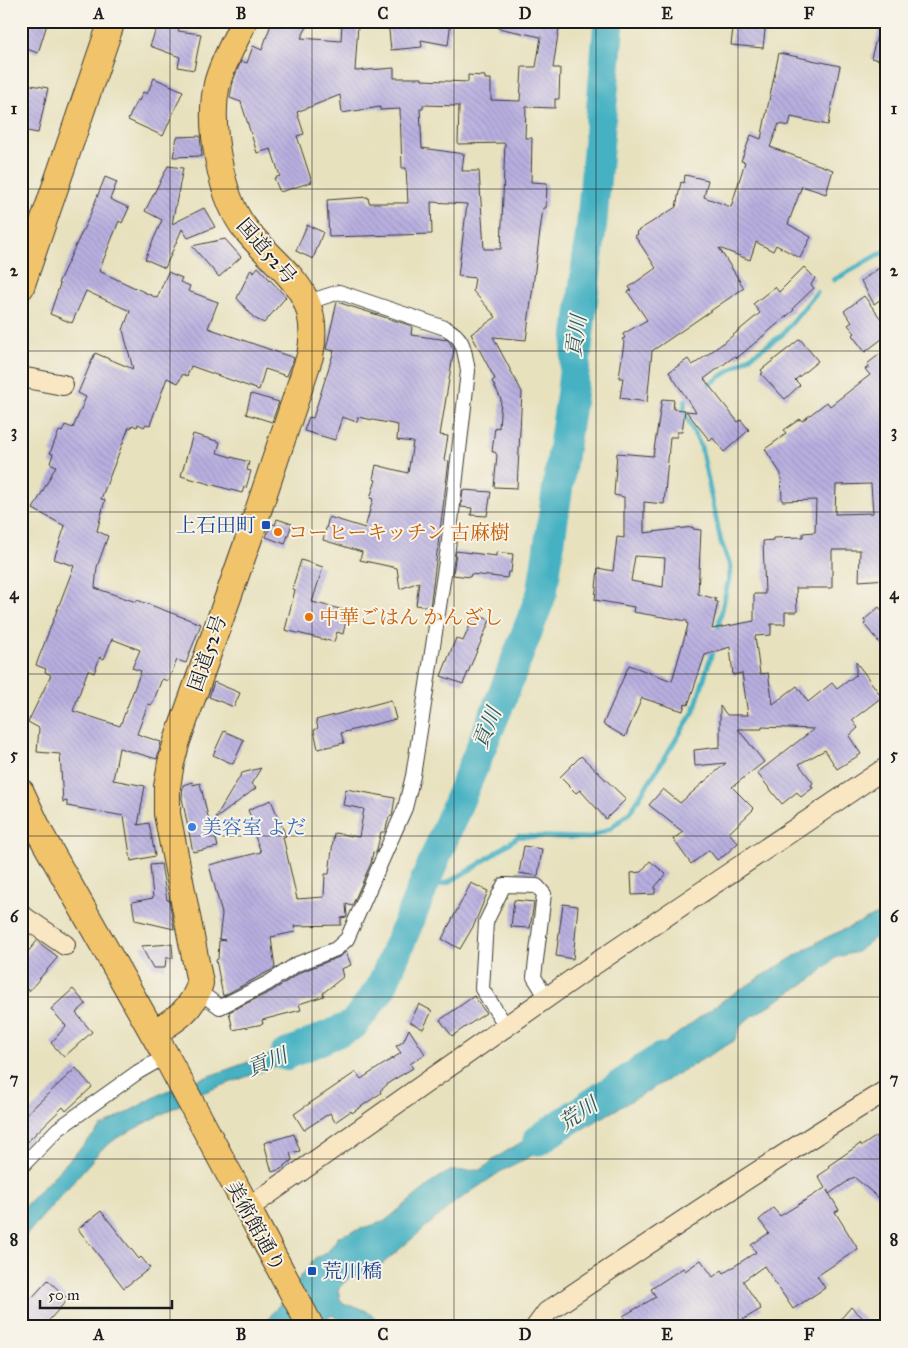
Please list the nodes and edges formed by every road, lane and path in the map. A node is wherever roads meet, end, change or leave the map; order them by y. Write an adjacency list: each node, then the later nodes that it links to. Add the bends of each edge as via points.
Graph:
1 (112, 21): 3 (highway)
2 (244, 21): 4 (highway, 国道52号, via 217,85 216,137 222,175 234,212 246,230)
3 (21, 287)
4 (308, 302): 11 (highway, 国道52号, via 314,338 310,356 170,762 168,814 199,970); 11 (street, via 339,292 445,328 457,334 463,345 468,371 448,548 413,776 405,808 347,939 336,949 297,964 268,983 220,1006)
5 (21, 377): 6 (street)
6 (63, 386)
7 (887, 768): 12 (street)
8 (21, 792): 14 (highway, via 41,835)
9 (21, 915): 10 (street)
10 (65, 946)
11 (198, 991): 14 (highway, via 196,999 181,1016)
12 (547, 998): 13 (street); 13 (street, via 534,977 544,894 538,886 504,885 486,922 482,989)
13 (506, 1026): 18 (street)
14 (153, 1033): 15 (highway)
15 (169, 1061): 17 (street, via 138,1072 58,1129); 18 (highway, 美術館通り)
16 (887, 1090): 20 (street, via 783,1153 662,1233 547,1312)
17 (21, 1167)
18 (251, 1215): 19 (highway, 美術館通り)
19 (311, 1327)
20 (536, 1327)

